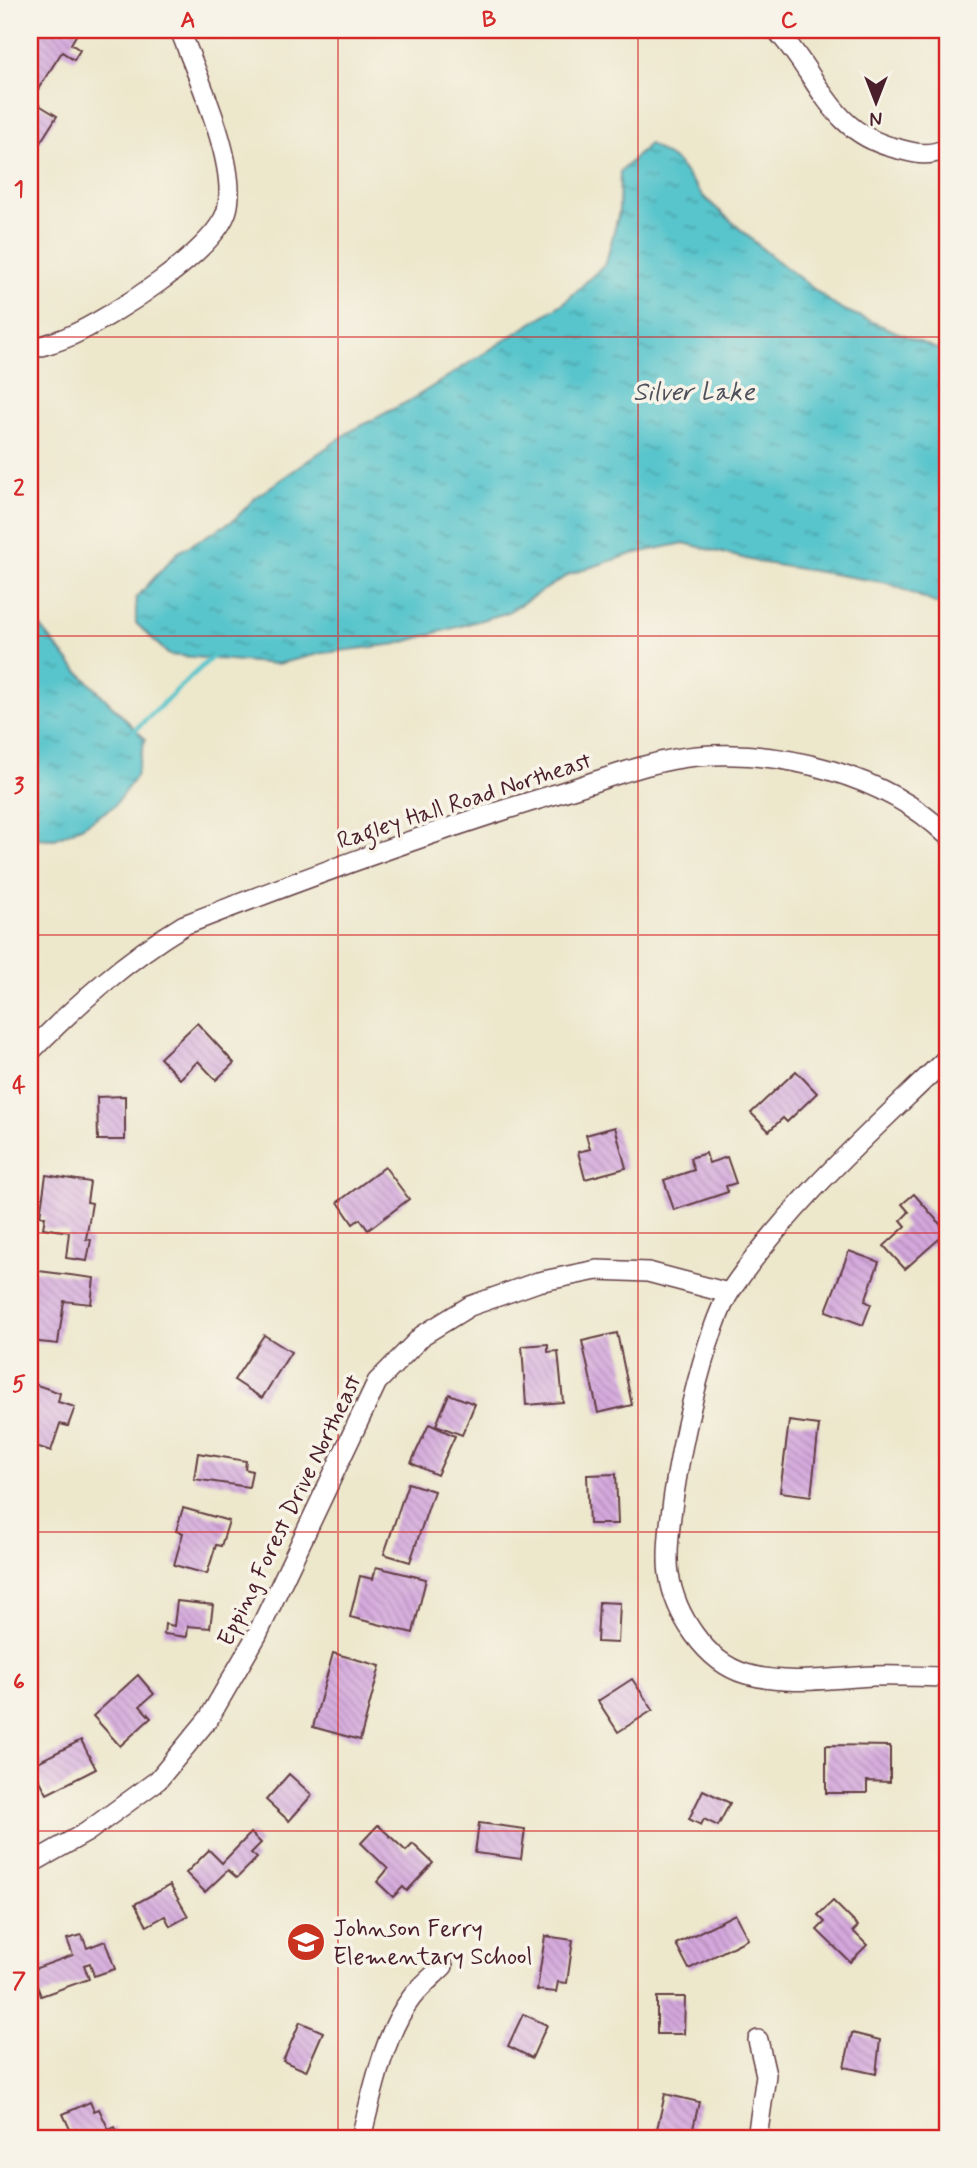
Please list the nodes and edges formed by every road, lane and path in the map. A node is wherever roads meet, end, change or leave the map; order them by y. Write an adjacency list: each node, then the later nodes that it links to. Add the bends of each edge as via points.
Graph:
1 (180, 30): 4 (street, via 226,164 227,210 191,257 129,303 71,336)
2 (776, 30): 3 (street, via 814,86 852,130 878,144 928,156)
3 (947, 149)
4 (30, 350)
5 (947, 835): 6 (street, Ragley Hall Road Northeast, via 872,783 831,771 764,758 696,756 636,770 474,818 184,925 142,950)
6 (30, 1052)
7 (947, 1058): 8 (street, via 832,1166)
8 (728, 1293): 9 (street, via 686,1431 670,1526 669,1574 691,1631 710,1653 744,1674 783,1681); 10 (street, Epping Forest Drive Northeast, via 648,1272 597,1270 538,1282 470,1306 423,1335 377,1382 257,1635 209,1718 158,1780 87,1832)
9 (947, 1677)
10 (30, 1864)
11 (443, 1966): 13 (street, via 412,1997 401,2016 378,2072)
12 (758, 2040): 14 (street, via 766,2075)
13 (361, 2138)
14 (757, 2138)

